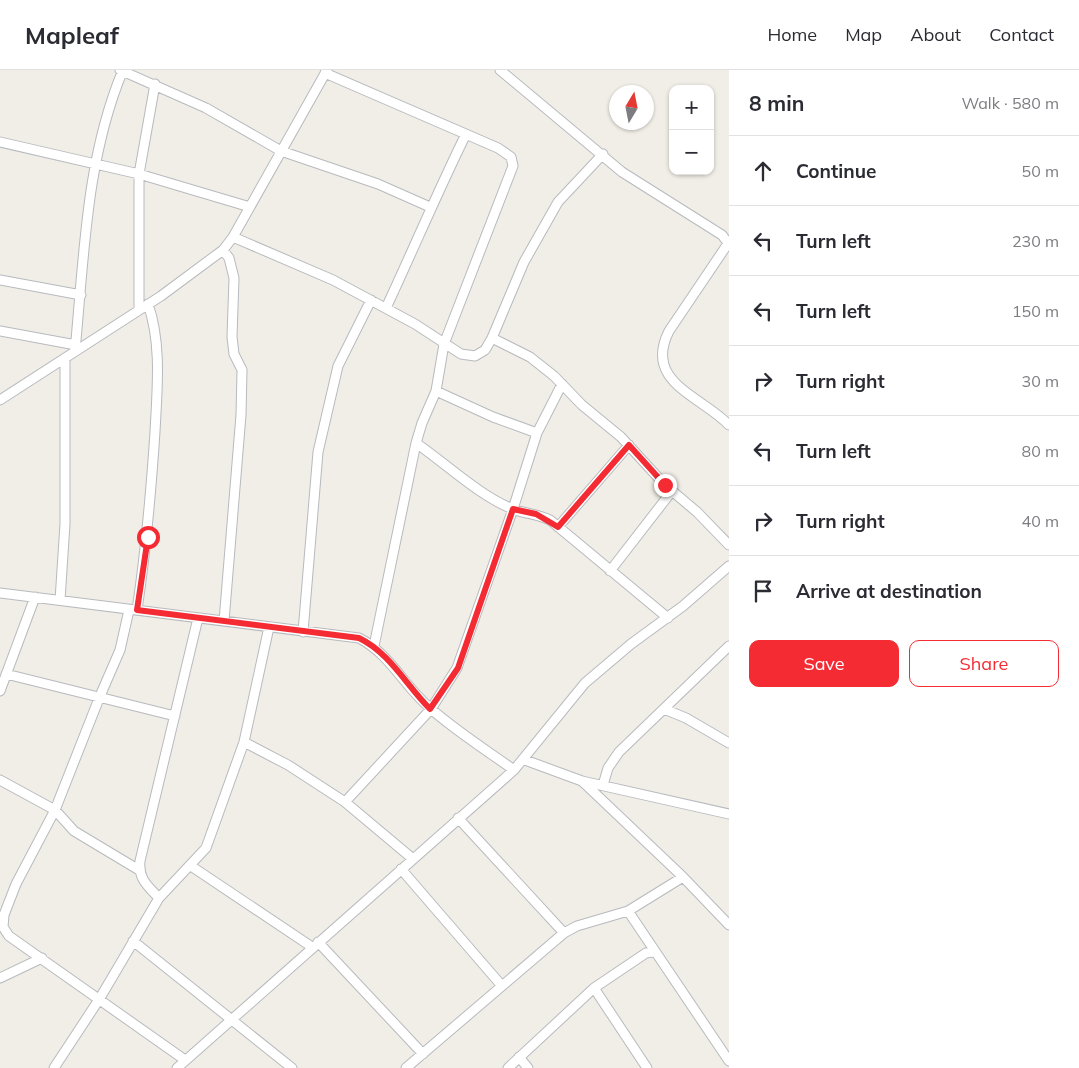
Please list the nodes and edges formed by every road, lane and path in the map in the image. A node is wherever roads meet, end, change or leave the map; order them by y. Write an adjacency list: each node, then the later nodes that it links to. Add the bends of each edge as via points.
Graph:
1 (122, 70): 4 (street); 9 (street, via 105,116)
2 (500, 70): 8 (street)
3 (326, 72): 5 (street); 7 (street)
4 (155, 84): 7 (street, via 206,108); 10 (street)
5 (466, 134): 12 (street); 24 (street, via 498,148 511,157 513,166)
6 (0, 142): 9 (street)
7 (281, 151): 11 (street); 12 (street, via 378,184)
8 (603, 154): 14 (street, via 622,172 722,235); 23 (street, via 558,202 524,262)
9 (94, 162): 10 (street); 17 (street)
10 (139, 174): 11 (street); 21 (street)
11 (250, 207): 13 (street)
12 (430, 207): 20 (street, via 426,223)
13 (233, 237): 15 (street); 18 (street)
14 (729, 243): 30 (street, via 669,331 662,354 664,366 674,383)
15 (223, 250): 19 (street); 46 (street, via 229,258 234,278 232,337 234,354 242,370 242,415)
16 (0, 280): 17 (street)
17 (81, 294): 25 (street)
18 (371, 300): 20 (street); 48 (street, via 342,355 318,452)
19 (148, 304): 21 (street); 43 (street, via 155,340 157,392 148,537)
20 (386, 308): 24 (street)
21 (139, 309): 25 (street)
22 (0, 331): 25 (street)
23 (492, 338): 24 (street, via 485,350 475,356 461,354); 27 (street, via 530,357)
24 (444, 344): 28 (street)
25 (75, 348): 26 (street)
26 (65, 358): 29 (street); 42 (street, via 65,524)
27 (562, 384): 31 (street); 33 (street)
28 (436, 391): 31 (street); 32 (street)
29 (0, 401)
30 (729, 425)
31 (537, 433): 35 (street)
32 (416, 443): 35 (street, via 471,484); 49 (street)
33 (629, 445): 34 (street); 36 (street)
34 (672, 491): 37 (street); 39 (street)
35 (513, 509): 36 (street, via 536,514); 54 (street, via 458,668)
36 (558, 527): 39 (street)
37 (729, 545)
38 (729, 566): 45 (street)
39 (610, 571): 45 (street)
40 (0, 593): 41 (street)
41 (35, 597): 42 (street); 51 (street)
42 (60, 600): 43 (street)
43 (133, 610): 44 (street); 53 (street)
44 (198, 618): 46 (street); 56 (street)
45 (668, 618): 59 (street, via 631,644 585,684)
46 (224, 621): 47 (street)
47 (269, 627): 48 (street); 58 (street)
48 (303, 632): 49 (street, via 359,638)
49 (374, 646): 54 (street)
50 (729, 646): 55 (street)
51 (6, 674): 52 (street); 53 (street)
52 (0, 691)
53 (100, 696): 56 (street); 65 (street)
54 (430, 709): 60 (street); 64 (street)
55 (664, 709): 57 (street); 63 (street, via 611,762)
56 (175, 716): 71 (street)
57 (728, 741)
58 (244, 742): 64 (street, via 288,765); 69 (street, via 206,848)
59 (525, 760): 60 (street); 62 (street)
60 (514, 770): 67 (street)
61 (0, 780): 65 (street)
62 (582, 781): 63 (street); 72 (street)
63 (603, 785): 66 (street)
64 (345, 802): 68 (street)
65 (55, 810): 71 (street, via 74,831); 81 (street, via 16,884 4,915 3,927 9,936)
66 (729, 814)
67 (458, 818): 68 (street); 77 (street)
68 (413, 859): 70 (street)
69 (191, 866): 73 (street); 79 (street)
70 (401, 869): 79 (street); 83 (street)
71 (139, 870): 73 (street, via 142,880)
72 (683, 877): 74 (street); 75 (street)
73 (159, 898): 78 (street)
74 (628, 911): 77 (street); 80 (street)
75 (726, 914): 76 (street)
76 (729, 925)
77 (564, 933): 83 (street)
78 (133, 941): 85 (street); 86 (street)
79 (315, 945): 86 (street); 87 (street)
80 (653, 952): 84 (street, via 646,953); 90 (street)
81 (42, 958): 82 (street); 85 (street)
82 (0, 978)
83 (502, 986): 87 (street)
84 (594, 988): 88 (street); 97 (street)
85 (100, 998): 89 (street); 91 (street)
86 (231, 1019): 89 (street); 93 (street)
87 (423, 1054): 94 (street)
88 (519, 1057): 95 (street); 96 (street)
89 (185, 1060): 92 (street)
90 (729, 1061)
91 (54, 1068)
92 (177, 1068)
93 (292, 1068)
94 (406, 1068)
95 (508, 1068)
96 (528, 1068)
97 (646, 1068)

